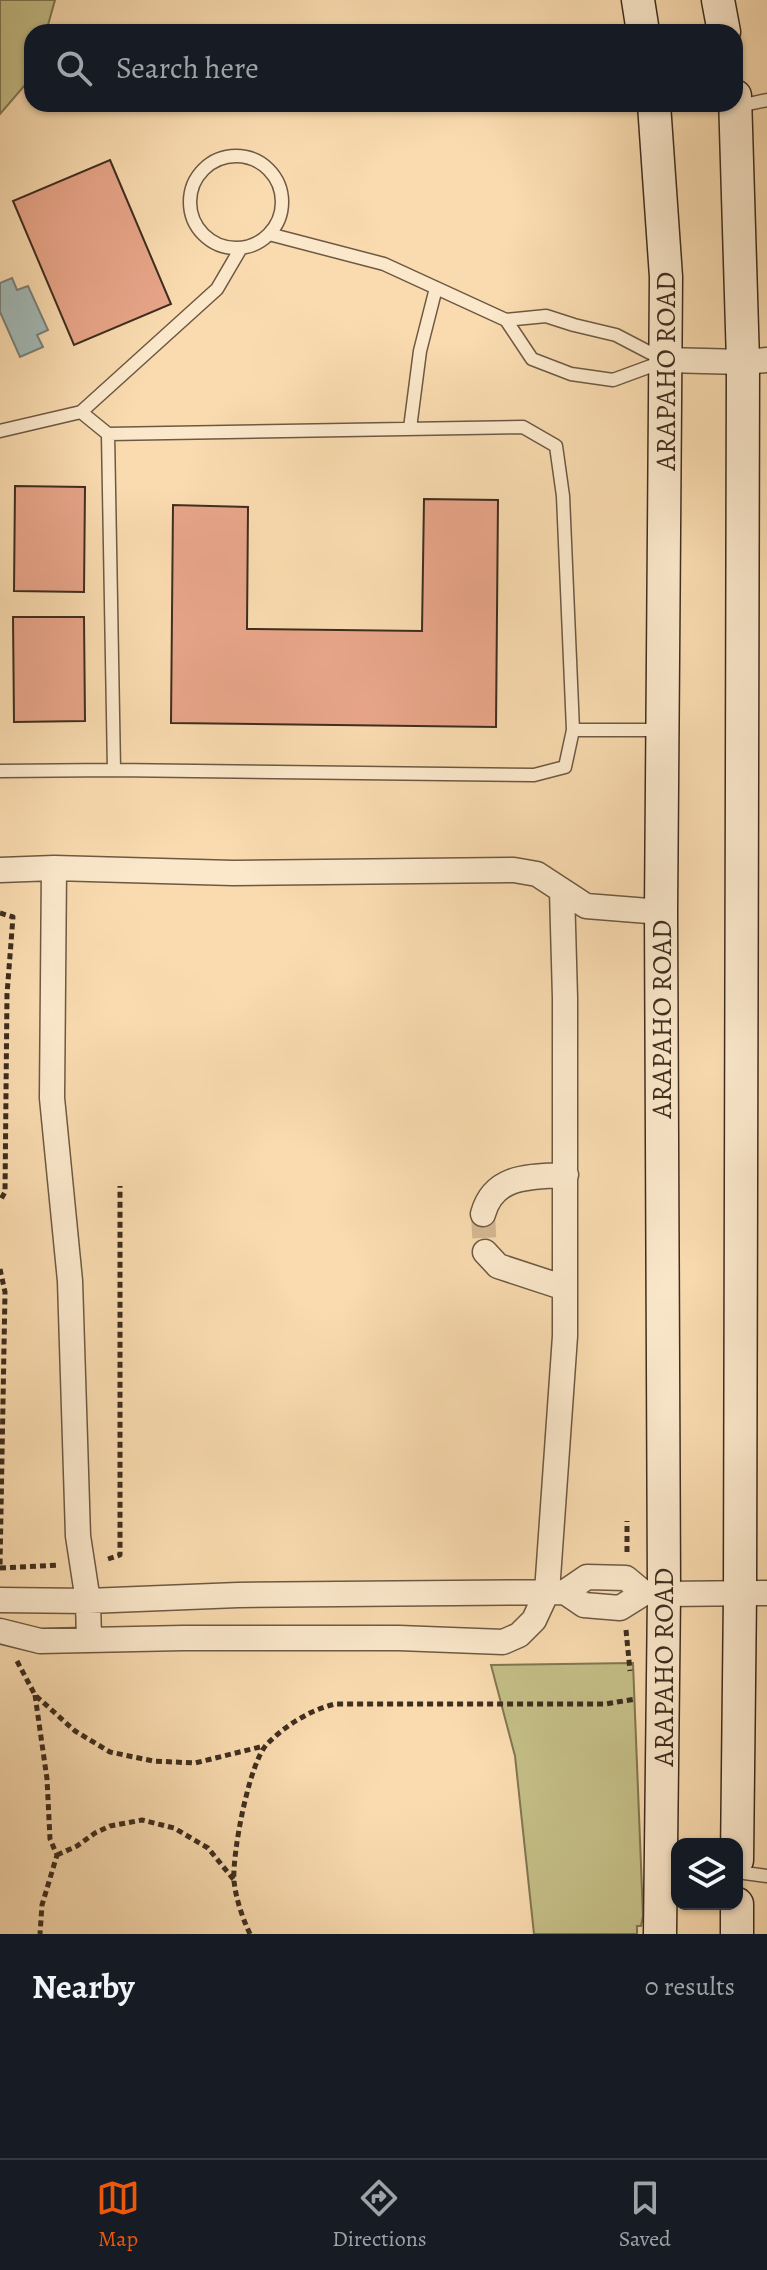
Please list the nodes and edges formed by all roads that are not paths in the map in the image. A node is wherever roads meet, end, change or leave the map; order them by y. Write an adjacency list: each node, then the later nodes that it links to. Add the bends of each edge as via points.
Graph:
1 (638, 0): 3 (main road)
2 (718, 0): 4 (main road)
3 (642, 24)
4 (722, 24)
5 (767, 100): 6 (lane)
6 (743, 101)
7 (655, 112): 13 (main road, ARAPAHO ROAD, via 666,277)
8 (736, 112): 14 (main road)
9 (269, 234): 10 (lane); 10 (lane, via 282,207 275,177 252,158 238,155 209,164 192,187 193,217 211,241); 11 (lane, via 384,264)
10 (241, 248): 15 (lane, via 217,289)
11 (436, 288): 12 (lane); 16 (lane, via 420,351)
12 (506, 320): 13 (lane, via 546,316 616,335); 13 (lane, via 532,359 571,374 613,380)
13 (665, 360): 14 (street); 20 (main road, ARAPAHO ROAD)
14 (755, 361): 33 (main road)
15 (81, 412): 17 (lane); 18 (lane)
16 (410, 428): 18 (lane); 19 (lane, via 523,427 556,446)
17 (0, 431)
18 (108, 434): 21 (lane)
19 (573, 730): 20 (lane); 21 (lane, via 565,767 534,775)
20 (663, 730): 26 (main road, ARAPAHO ROAD)
21 (114, 770): 22 (lane)
22 (0, 771)
23 (54, 868): 24 (street); 25 (street, via 233,873 514,870 537,874); 35 (street, via 52,1098 70,1281 78,1536)
24 (0, 870)
25 (562, 891): 26 (street, via 586,906); 27 (street)
26 (661, 912): 32 (main road, ARAPAHO ROAD)
27 (566, 1175): 28 (street, via 523,1178 497,1188); 30 (street)
28 (483, 1214)
29 (485, 1252): 30 (street, via 498,1266)
30 (565, 1288): 31 (street)
31 (556, 1592): 32 (street, via 584,1605 620,1608); 35 (street); 37 (street, via 519,1635 503,1642)
32 (640, 1592): 33 (street); 42 (main road, ARAPAHO ROAD)
33 (754, 1594): 38 (main road)
34 (0, 1600): 35 (street)
35 (88, 1601): 37 (street)
36 (0, 1631): 37 (street, via 40,1641)
37 (89, 1639)
38 (738, 1838)
39 (743, 1873): 40 (lane)
40 (767, 1876)
41 (737, 1910): 43 (main road)
42 (660, 1934)
43 (737, 1934)

